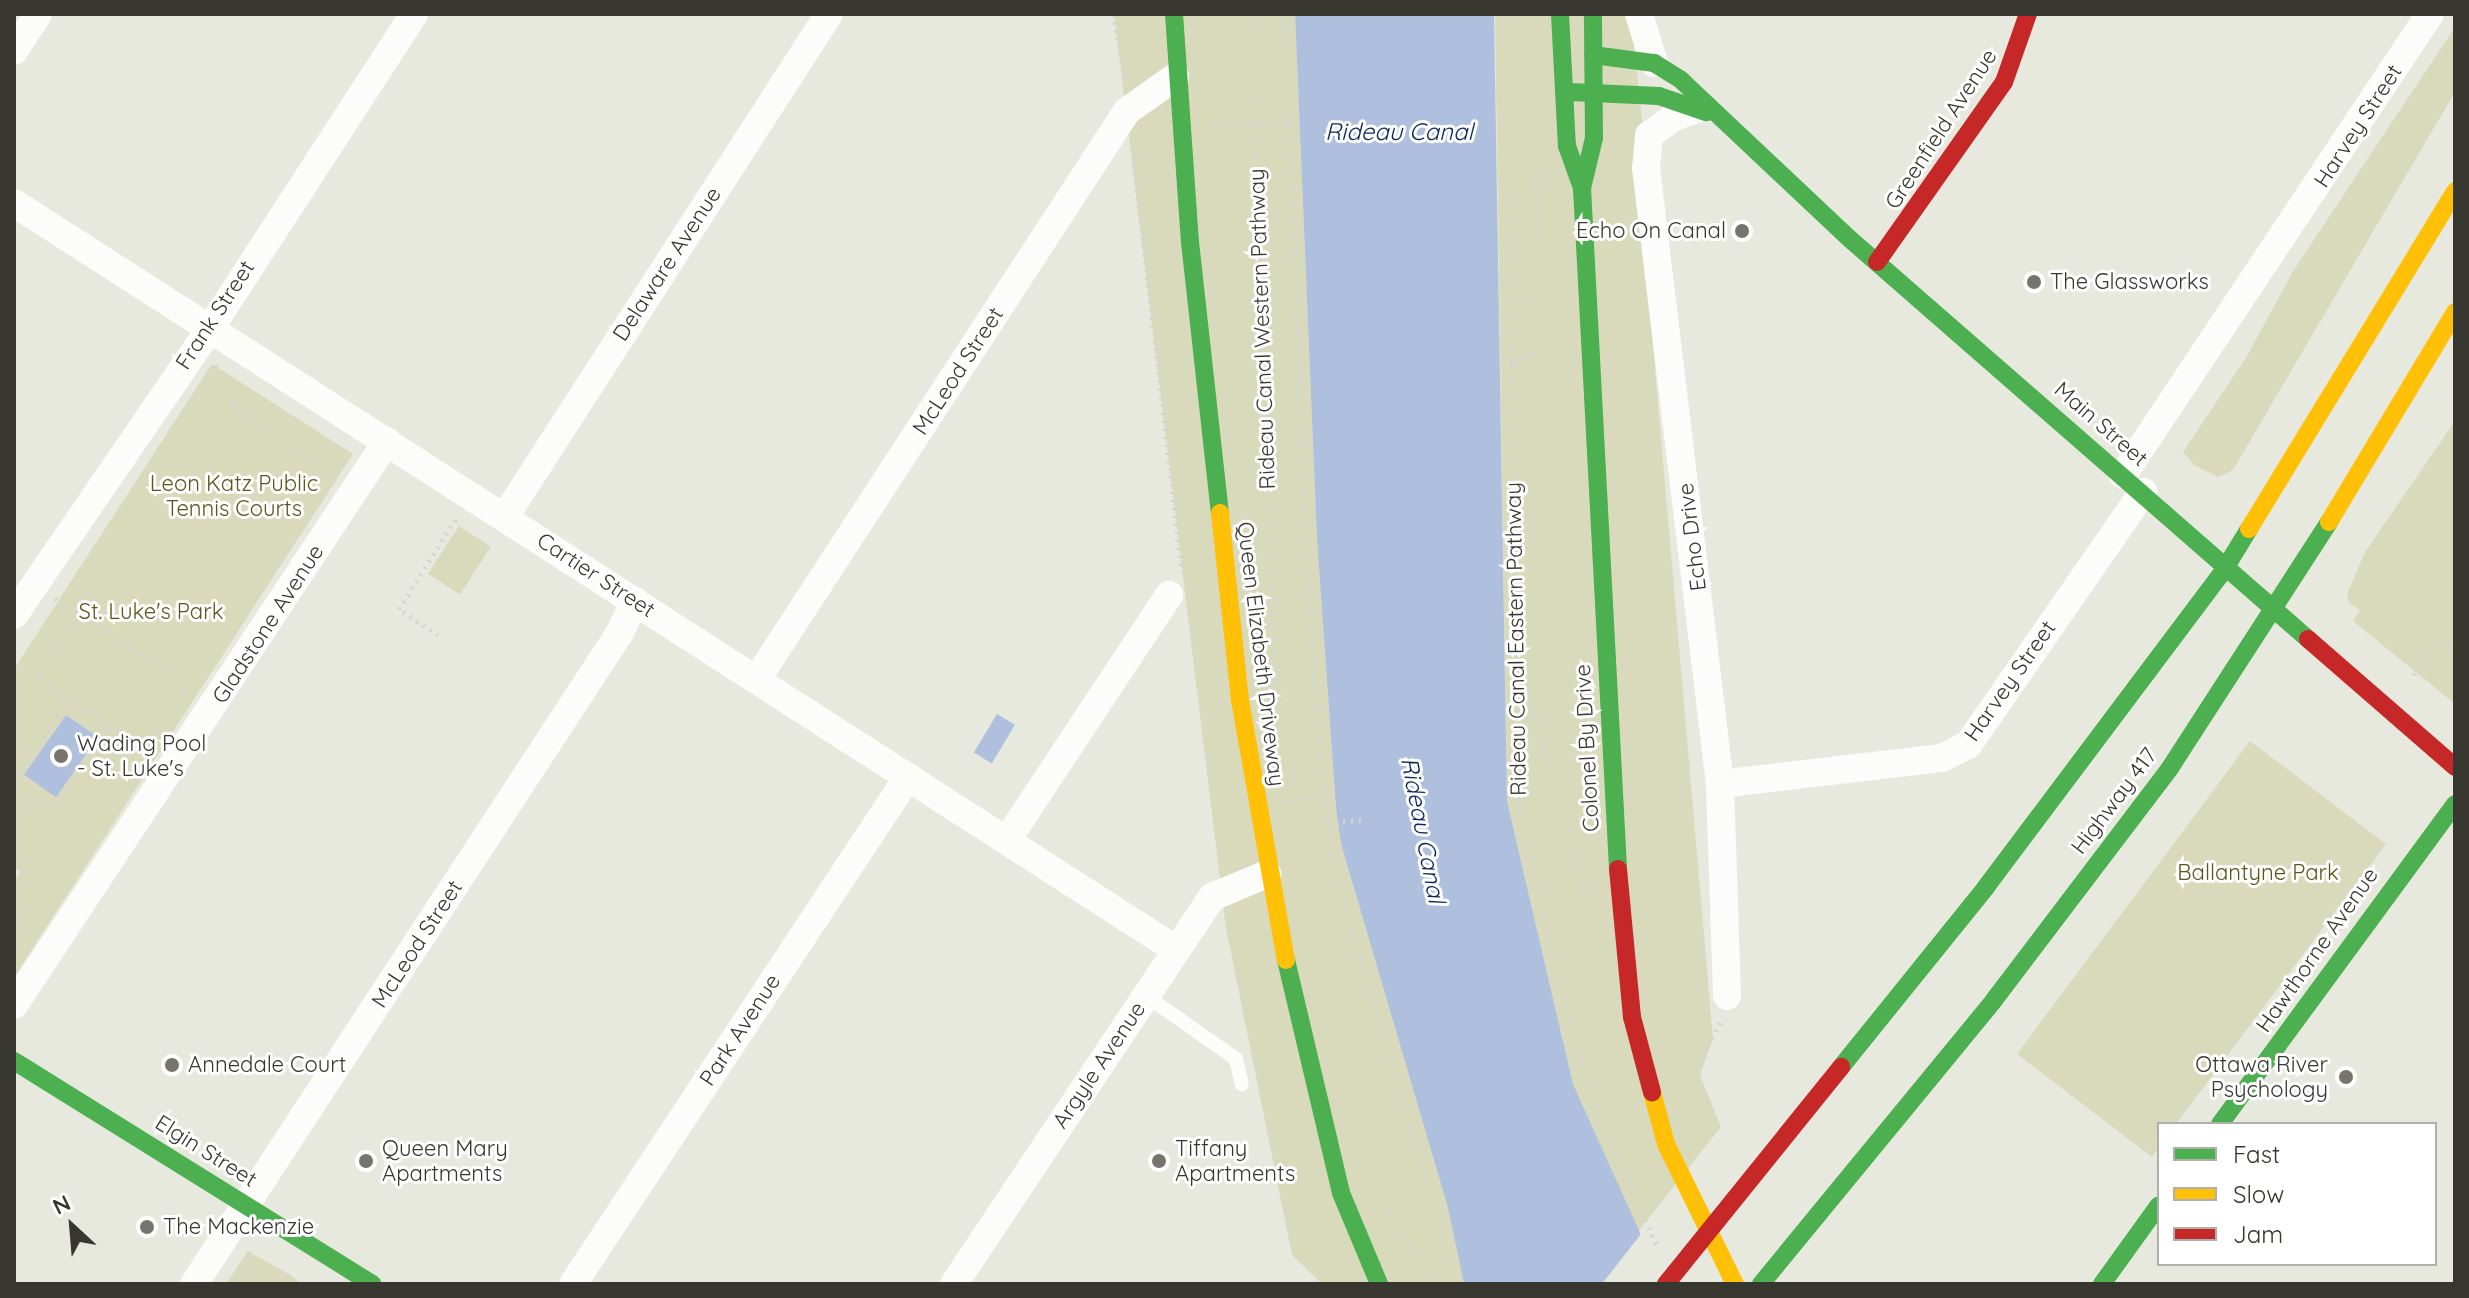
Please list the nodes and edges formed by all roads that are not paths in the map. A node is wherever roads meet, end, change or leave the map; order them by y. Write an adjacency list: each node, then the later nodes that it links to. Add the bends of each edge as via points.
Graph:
1 (38, 14): 10 (street)
2 (414, 14): 22 (street, Frank Street)
3 (829, 14): 27 (street, Delaware Avenue)
4 (1174, 14): 13 (main road, Queen Elizabeth Driveway)
5 (1560, 14): 14 (main road, Colonel By Drive)
6 (1593, 14): 11 (main road, Colonel By Drive)
7 (1639, 14): 12 (street)
8 (2028, 14): 20 (main road, Greenfield Avenue, via 2004,82)
9 (2430, 14): 26 (street, Harvey Street)
10 (14, 51)
11 (1593, 55): 12 (main road, Main Street); 15 (main road, Colonel By Drive)
12 (1654, 63): 16 (main road, Main Street, via 1681,80)
13 (1175, 77): 31 (street, McLeod Street, via 1127,111); 37 (main road, Queen Elizabeth Driveway, via 1240,700)
14 (1564, 92): 15 (main road, Main Street); 17 (main road, Colonel By Drive, via 1567,146)
15 (1594, 92): 16 (main road, Main Street, via 1659,96); 17 (main road, Colonel By Drive, via 1594,138)
16 (1707, 113): 20 (main road, Main Street); 34 (street, Echo Drive, via 1674,117 1649,135 1646,168)
17 (1582, 188): 55 (main road, Colonel By Drive, via 1616,841 1632,1017 1666,1144)
18 (2455, 191): 54 (main road, via 2254,527 2197,606 1986,887)
19 (14, 203): 22 (street, Cartier Street)
20 (1877, 262): 26 (main road, Main Street)
21 (2455, 312): 24 (main road, Highway 417)
22 (211, 327): 25 (street, Cartier Street); 30 (street, Frank Street)
23 (2455, 329): 24 (main road)
24 (2416, 378): 56 (main road, Highway 417, via 2298,573 2170,768 2003,988)
25 (387, 441): 27 (street, Cartier Street); 41 (street, Gladstone Avenue)
26 (2133, 484): 32 (main road, Main Street); 34 (street, Harvey Street, via 1968,745 1942,758)
27 (506, 515): 29 (street, Cartier Street)
28 (1169, 595): 36 (street)
29 (635, 601): 31 (street, Cartier Street); 46 (street, McLeod Street, via 619,634)
30 (14, 615)
31 (757, 679): 33 (street, Cartier Street)
32 (2455, 767)
33 (908, 777): 36 (street, Cartier Street); 51 (street, Park Avenue)
34 (1720, 784): 40 (street, Echo Drive)
35 (2455, 804): 44 (main road, Hawthorne Avenue)
36 (1007, 840): 38 (street, Cartier Street)
37 (1267, 874): 38 (street, Argyle Avenue, via 1212,897); 45 (main road, Queen Elizabeth Driveway, via 1294,1015)
38 (1175, 949): 39 (street, Argyle Avenue)
39 (1145, 995): 43 (lane, via 1236,1059); 52 (street, Argyle Avenue)
40 (1727, 996)
41 (14, 1005)
42 (14, 1061): 46 (main road, Elgin Street)
43 (1242, 1084)
44 (2221, 1122)
45 (1341, 1193): 48 (main road); 53 (main road, Queen Elizabeth Driveway)
46 (247, 1204): 49 (street, McLeod Street); 50 (main road, Elgin Street)
47 (2157, 1208): 57 (main road)
48 (1348, 1269)
49 (194, 1284)
50 (372, 1284)
51 (573, 1284)
52 (954, 1284)
53 (1379, 1284)
54 (1666, 1284)
55 (1735, 1284)
56 (1761, 1284)
57 (2102, 1284)

